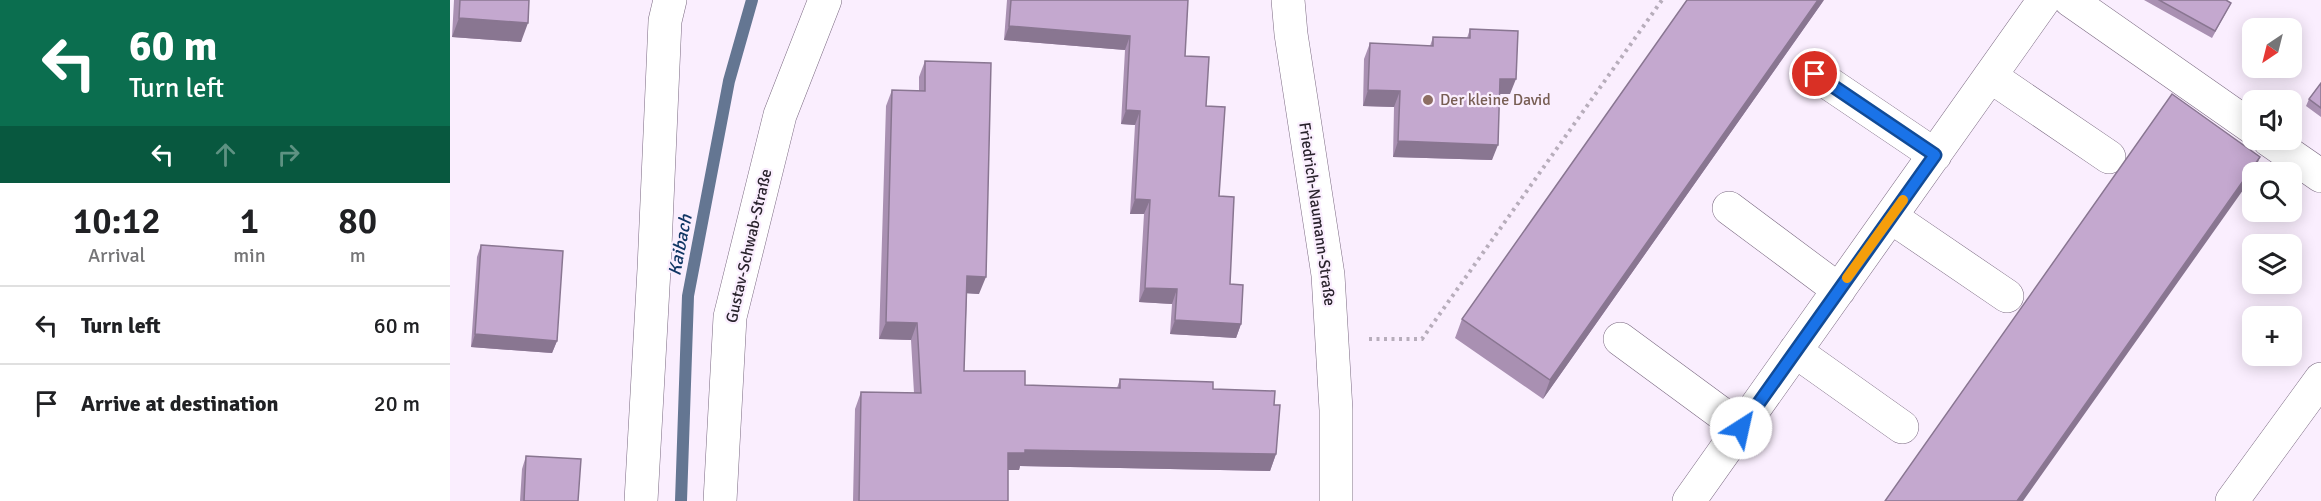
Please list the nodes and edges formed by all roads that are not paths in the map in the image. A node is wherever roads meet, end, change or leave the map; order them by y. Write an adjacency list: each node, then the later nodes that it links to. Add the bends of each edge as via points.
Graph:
1 (670, 0): 22 (street, via 665,21)
2 (825, 0): 23 (street, Gustav-Schwab-Straße, via 780,115 730,317)
3 (1288, 0): 24 (street, Friedrich-Naumann-Straße, via 1328,275)
4 (2044, 0): 7 (street)
5 (2070, 0): 8 (street)
6 (1815, 74): 10 (street)
7 (1990, 76): 10 (street); 11 (street)
8 (2242, 120)
9 (2283, 150): 12 (street)
10 (1935, 155): 14 (street)
11 (2109, 157)
12 (2321, 176)
13 (1730, 208): 15 (street)
14 (1891, 217): 15 (street); 16 (street)
15 (1839, 290): 18 (street)
16 (2007, 296)
17 (1620, 339): 21 (street)
18 (1795, 351): 20 (street); 21 (street)
19 (2321, 379): 26 (street)
20 (1902, 427)
21 (1741, 428): 25 (street)
22 (641, 501)
23 (720, 501)
24 (1336, 501)
25 (1689, 501)
26 (2232, 501)

